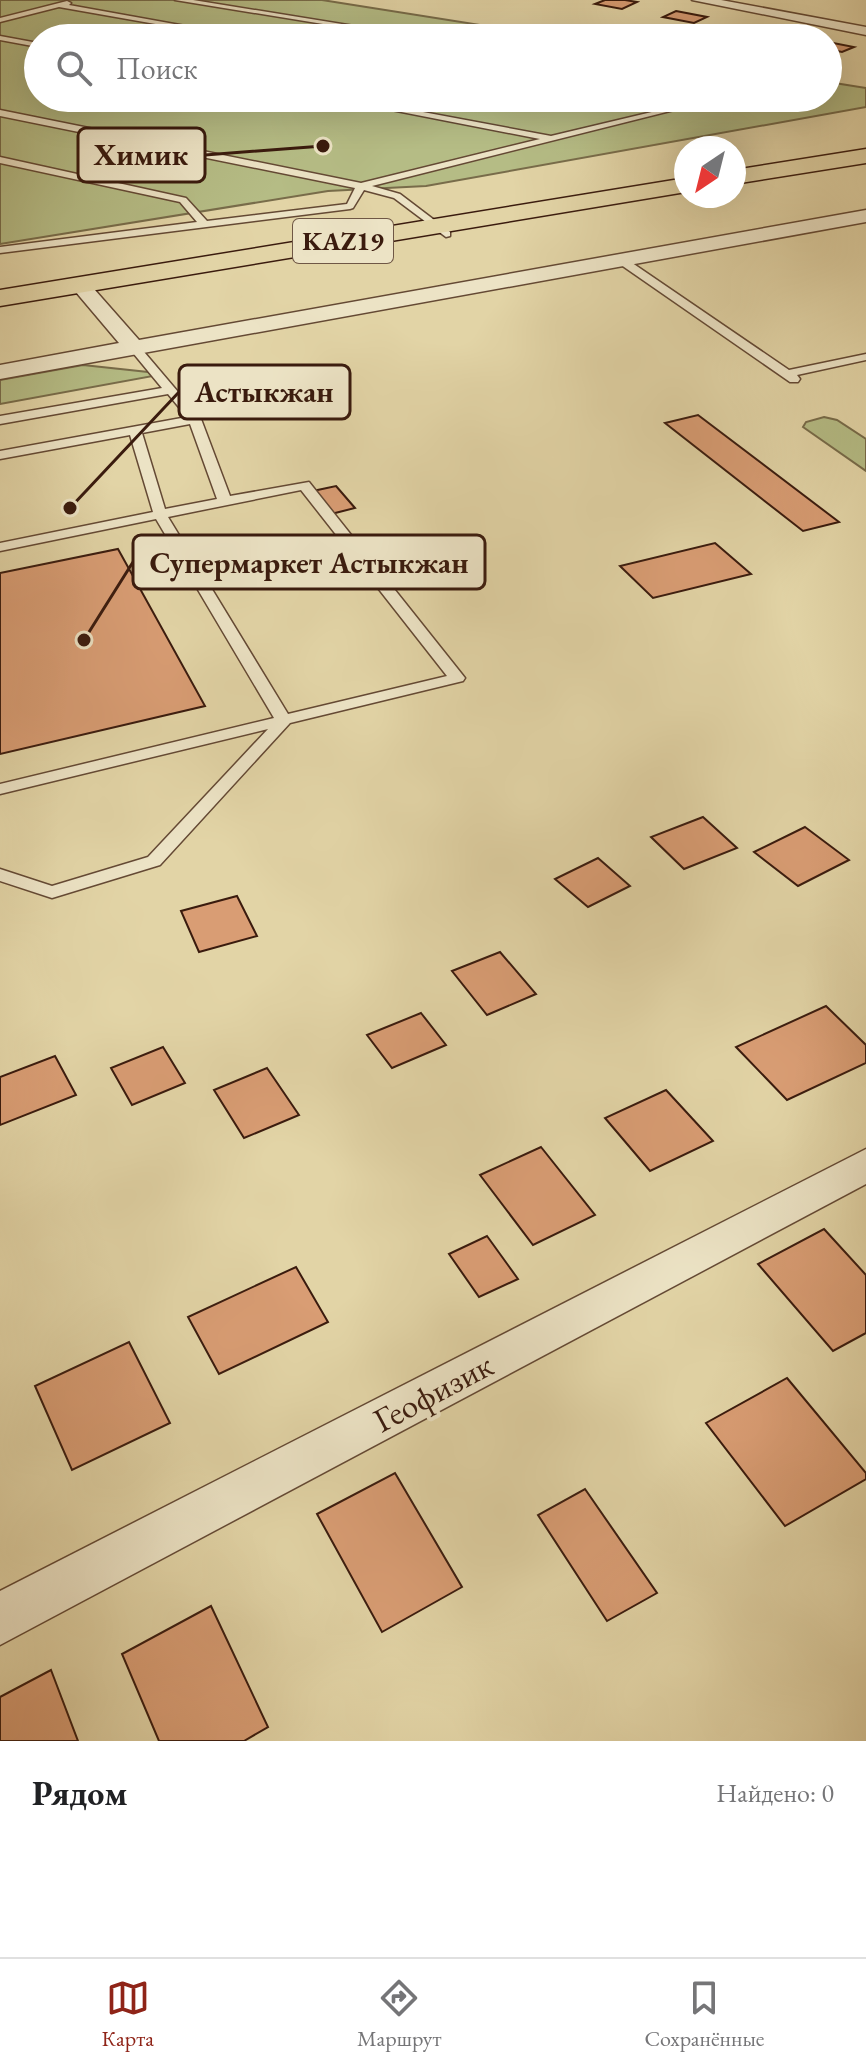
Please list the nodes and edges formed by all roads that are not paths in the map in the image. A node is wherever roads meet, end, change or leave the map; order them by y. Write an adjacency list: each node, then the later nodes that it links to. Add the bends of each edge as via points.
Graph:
1 (79, 0): 4 (lane)
2 (179, 0): 7 (lane)
3 (699, 0): 8 (street)
4 (58, 5): 5 (lane); 6 (lane)
5 (0, 20)
6 (167, 24)
7 (334, 24)
8 (828, 24)
9 (842, 27): 10 (street)
10 (866, 31)
11 (0, 38): 12 (lane)
12 (24, 42)
13 (409, 112): 16 (lane)
14 (660, 112): 16 (lane)
15 (0, 113): 21 (lane)
16 (554, 139): 21 (lane)
17 (866, 156): 20 (highway)
18 (0, 160): 26 (lane, via 183,200)
19 (866, 166): 22 (highway)
20 (746, 175)
21 (361, 186): 26 (lane, via 350,206); 27 (lane, via 397,196)
22 (746, 186)
23 (674, 187): 27 (highway, KAZ19)
24 (674, 198): 27 (highway, KAZ19)
25 (866, 216): 31 (street)
26 (205, 225): 29 (lane)
27 (441, 230): 32 (highway, KAZ19)
28 (0, 240): 29 (lane)
29 (22, 246): 30 (lane)
30 (0, 250)
31 (618, 258): 35 (street); 36 (lane, via 790,377)
32 (83, 289): 33 (highway, KAZ19); 34 (highway, KAZ19); 35 (street)
33 (0, 298)
34 (0, 308)
35 (135, 348): 37 (street); 38 (lane)
36 (866, 357)
37 (0, 372)
38 (171, 390): 39 (lane); 40 (lane)
39 (195, 419): 41 (lane); 43 (lane)
40 (0, 420)
41 (135, 430): 42 (lane); 44 (lane)
42 (0, 455)
43 (225, 501): 44 (lane); 46 (lane, via 304,485 457,678)
44 (160, 514): 45 (lane); 46 (lane)
45 (0, 547)
46 (284, 721): 47 (lane); 48 (lane, via 154,861 52,892)
47 (0, 789)
48 (0, 875)
49 (866, 1165): 50 (street, Геофизик)
50 (0, 1619)

